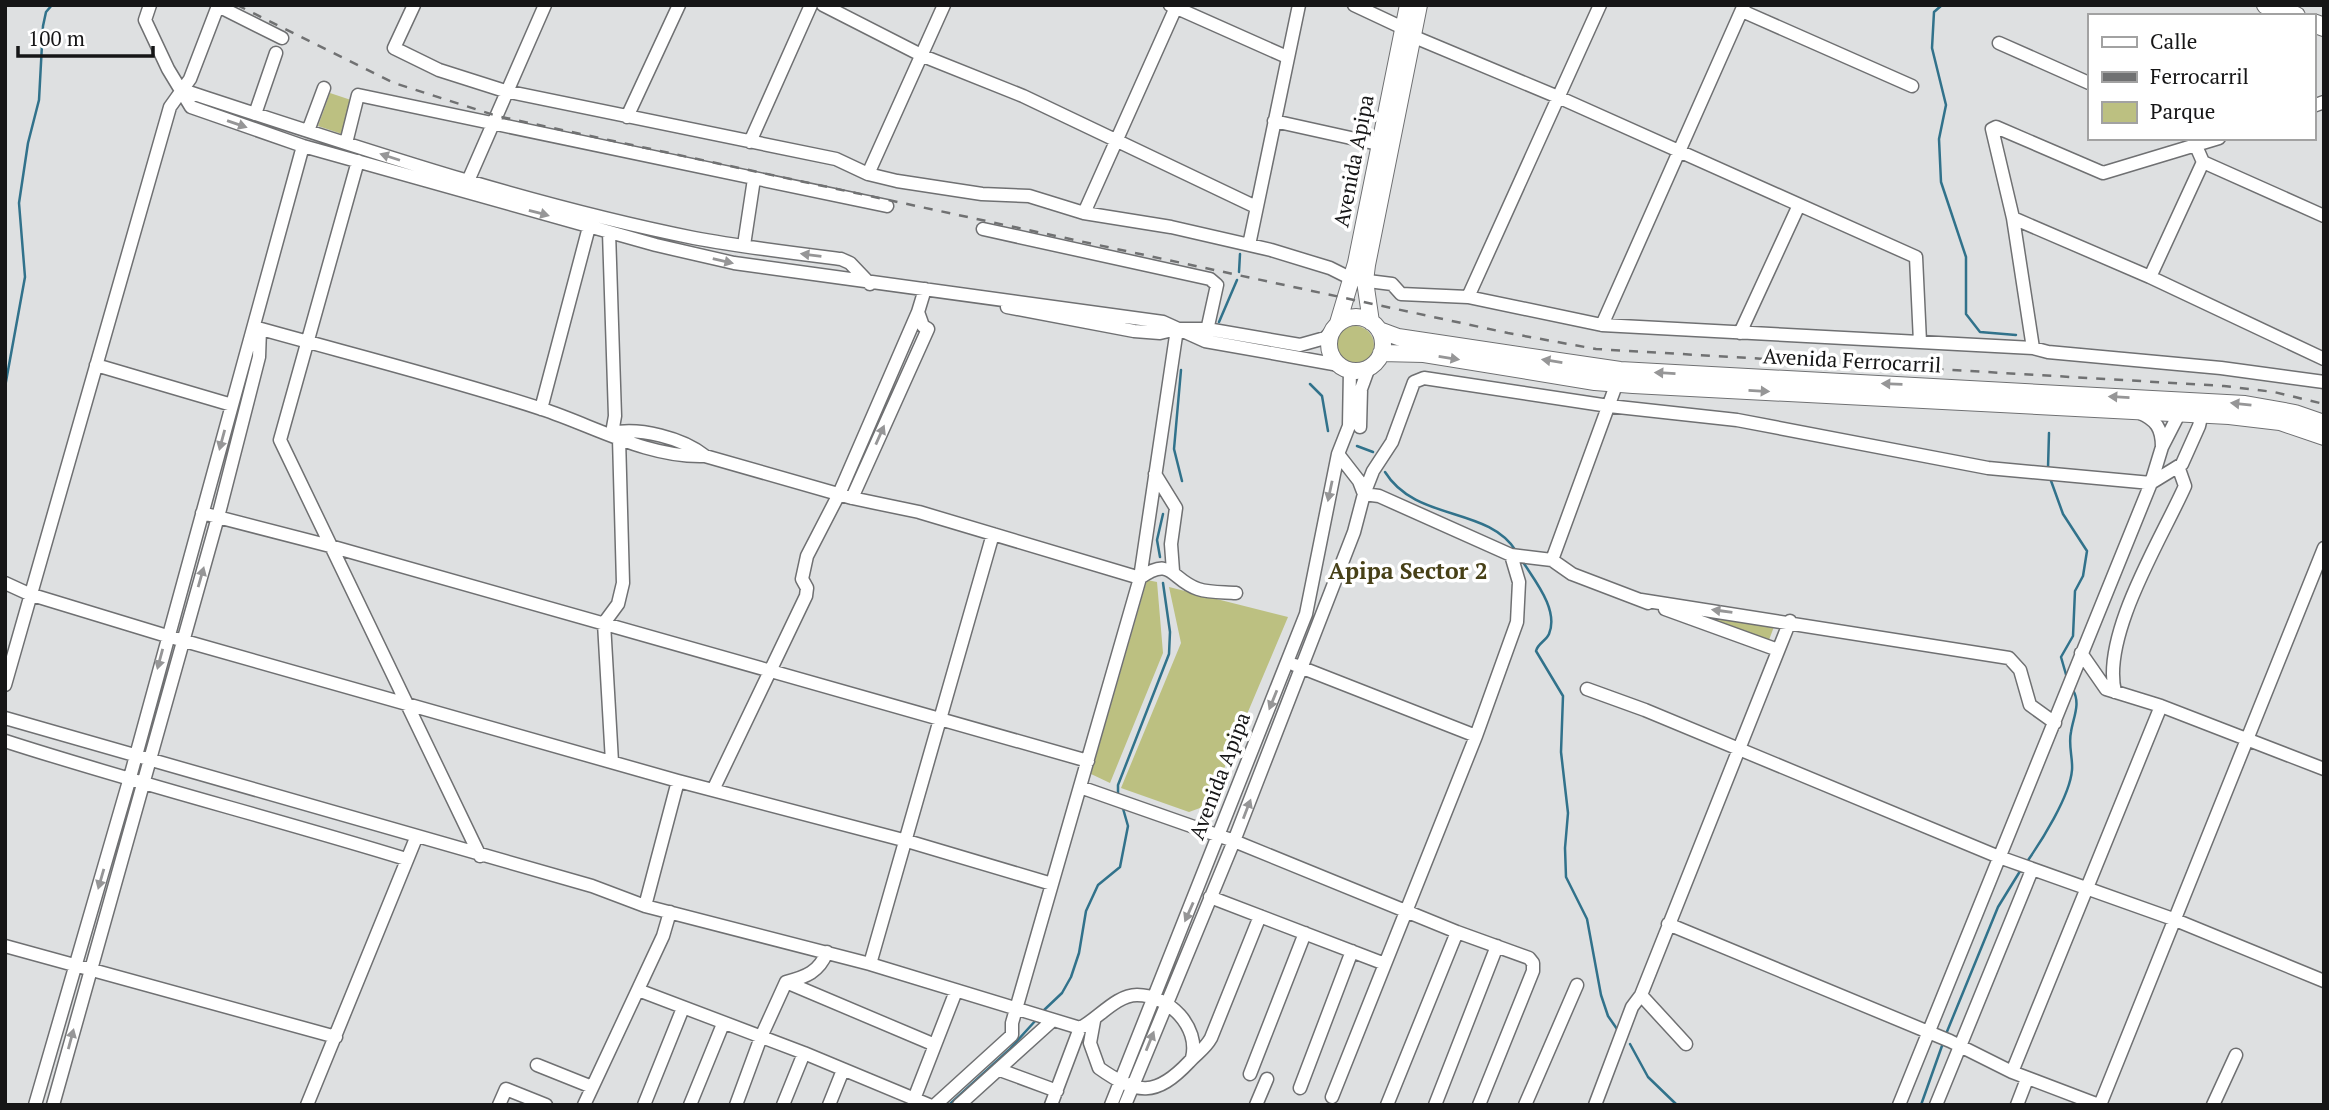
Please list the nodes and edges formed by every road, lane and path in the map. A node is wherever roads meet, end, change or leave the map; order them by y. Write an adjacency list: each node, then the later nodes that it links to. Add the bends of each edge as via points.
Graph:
1 (414, 5): 24 (street, via 394,47 439,70)
2 (545, 5): 24 (street)
3 (680, 5): 27 (street)
4 (811, 5): 33 (street)
5 (822, 5): 18 (street)
6 (944, 5): 18 (street)
7 (1299, 5): 19 (street)
8 (1354, 5): 14 (street)
9 (1600, 5): 25 (street)
10 (146, 6): 23 (street, via 145,20)
11 (1174, 6): 19 (street); 32 (street)
12 (1416, 6): 14 (main road, Avenida Apipa)
13 (1743, 8): 21 (street); 38 (street)
14 (1407, 32): 25 (street); 35 (main road, Avenida Apipa); 56 (main road, Avenida Apipa)
15 (282, 38): 23 (street, via 218,6)
16 (1999, 43): 20 (street)
17 (276, 52): 26 (street)
18 (923, 56): 32 (street, via 974,74); 41 (street)
19 (1287, 57): 28 (street)
20 (2088, 83)
21 (1912, 86)
22 (324, 88): 30 (street)
23 (182, 90): 26 (street); 36 (street, one-way to 36, via 191,107); 72 (street, via 170,107)
24 (505, 91): 27 (street); 29 (street)
25 (1558, 97): 38 (street); 59 (street)
26 (255, 114): 30 (street)
27 (627, 117): 33 (street)
28 (1274, 121): 35 (street); 46 (street)
29 (492, 123): 34 (street, via 358,95); 42 (street); 43 (street)
30 (308, 131): 34 (street)
31 (2214, 140): 37 (street)
32 (1115, 141): 46 (street); 47 (street)
33 (750, 142): 41 (street, via 836,159)
34 (346, 143): 43 (street, one-way to 34)
35 (1378, 144): 56 (main road, Avenida Apipa)
36 (303, 146): 39 (street); 62 (street)
37 (2196, 146): 40 (street); 49 (street, via 2103,173 1994,128)
38 (1677, 151): 44 (street); 60 (street)
39 (358, 161): 50 (street, one-way to 50); 67 (street)
40 (2203, 162): 48 (street); 55 (street)
41 (868, 174): 47 (street, via 931,188 1029,196)
42 (754, 179): 45 (street); 54 (street)
43 (468, 181): 54 (street, via 597,216)
44 (1799, 205): 65 (street); 68 (street, via 1916,257)
45 (887, 206)
46 (1256, 207): 53 (street)
47 (1084, 213): 53 (street)
48 (2324, 216)
49 (2013, 218): 55 (street); 69 (street)
50 (589, 227): 52 (street); 80 (street)
51 (983, 229): 66 (street, via 1210,279 1217,285)
52 (609, 232): 57 (street, one-way to 57, via 745,265); 84 (street)
53 (1249, 245): 56 (street)
54 (744, 246): 57 (street, one-way to 54, via 841,259)
55 (2150, 277): 71 (street)
56 (1358, 280): 59 (street, via 1392,284 1401,294); 61 (main road, Avenida Apipa); 63 (main road, Avenida Apipa)
57 (870, 284): 58 (street)
58 (925, 289): 64 (street, via 1163,322); 92 (street)
59 (1468, 298): 60 (street)
60 (1602, 325): 65 (street)
61 (1375, 326): 63 (main road, via 1354,317); 70 (main road, via 1382,341); 75 (main road, Avenida Ferrocarril, one-way to 61, via 1398,337)
62 (257, 328): 67 (street); 77 (street); 94 (street, via 259,357)
63 (1335, 328): 66 (street, via 1325,338 1300,345); 74 (main road, via 1329,350)
64 (1177, 329): 66 (street); 89 (street)
65 (1740, 333): 68 (street)
66 (1206, 335): 74 (street)
67 (306, 340): 80 (street); 96 (street, via 280,440)
68 (1920, 342): 69 (street)
69 (2033, 348): 76 (street)
70 (1381, 353): 73 (main road); 75 (main road, Avenida Ferrocarril, one-way to 75)
71 (2324, 359)
72 (96, 365): 77 (street); 104 (street, via 68,474)
73 (1369, 367): 74 (main road); 83 (street, Avenida Apipa)
74 (1345, 368): 83 (street, Avenida Apipa)
75 (1619, 377): 78 (street); 79 (main road, Avenida Ferrocarril, one-way to 75); 81 (main road, Avenida Ferrocarril, one-way to 81)
76 (2324, 382)
77 (232, 405): 93 (street, one-way to 93)
78 (1609, 406): 90 (street, via 1737,421 1988,468); 91 (street, Avenida Apipa, via 1424,378 1410,389 1392,442); 99 (street)
79 (2193, 408): 81 (main road, Avenida Ferrocarril); 82 (main road, Avenida Ferrocarril, one-way to 79, via 2277,409); 85 (main road, Avenida Ferrocarril, via 2267,420); 86 (street); 88 (street)
80 (541, 409): 84 (street)
81 (2136, 411): 86 (street, via 2155,421)
82 (2324, 423)
83 (1355, 426): 87 (street, Avenida Apipa)
84 (615, 435): 92 (street, via 627,430 693,446 705,456); 107 (street, via 623,583 618,604)
85 (2324, 437)
86 (2162, 447): 90 (street)
87 (1338, 454): 91 (street); 114 (street, Avenida Apipa, one-way to 114, via 1306,614)
88 (2179, 469): 90 (street); 119 (street, via 2185,486 2141,571 2112,674)
89 (1155, 474): 100 (street, via 1176,508); 101 (street)
90 (2151, 483): 113 (street)
91 (1364, 494): 98 (street, via 1379,496); 115 (street, Avenida Apipa)
92 (846, 496): 95 (street); 116 (street, via 807,556 802,579 806,596)
93 (202, 513): 94 (street); 109 (street)
94 (218, 517): 96 (street); 110 (street, one-way to 94)
95 (993, 534): 101 (street); 122 (street)
96 (330, 545): 107 (street); 120 (street)
97 (2324, 548): 126 (street)
98 (1511, 555): 99 (street); 125 (street, via 1519,582 1517,622)
99 (1552, 560): 105 (street, via 1572,574)
100 (1173, 571): 101 (street, via 1158,569); 103 (street, via 1198,589)
101 (1140, 578): 131 (street)
102 (5, 583): 104 (street)
103 (1236, 593)
104 (29, 594): 108 (street); 109 (street)
105 (1641, 600): 106 (street, one-way to 105); 112 (street)
106 (1790, 621): 112 (street); 124 (street, via 2009,658 2020,670 2030,705)
107 (604, 623): 116 (street); 132 (street)
108 (20, 629): 111 (street); 117 (street)
109 (167, 636): 110 (street); 129 (street, one-way to 129)
110 (183, 640): 120 (street); 130 (street)
111 (5, 641)
112 (1778, 650): 128 (street)
113 (2081, 653): 119 (street, via 2101,683); 124 (street)
114 (1288, 663): 115 (street); 138 (street, Avenida Apipa, one-way to 138)
115 (1302, 667): 125 (street); 141 (street, Avenida Apipa, one-way to 115)
116 (771, 672): 122 (street); 137 (street)
117 (5, 685)
118 (1587, 689): 128 (street)
119 (2115, 692): 121 (street)
120 (405, 703): 132 (street); 142 (street)
121 (2161, 706): 126 (street); 147 (street)
122 (940, 718): 131 (street); 140 (street)
123 (5, 719): 129 (street)
124 (2055, 723): 143 (street)
125 (1476, 736): 151 (street)
126 (2245, 738): 133 (street); 153 (street)
127 (5, 741): 135 (street)
128 (1737, 749): 143 (street); 154 (street)
129 (135, 756): 130 (street); 135 (street)
130 (148, 760): 135 (street); 139 (street)
131 (1088, 761): 136 (street)
132 (612, 762): 134 (street)
133 (2324, 769)
134 (678, 781): 137 (street); 149 (street)
135 (135, 783): 144 (street); 163 (street, one-way to 163); 164 (street)
136 (1080, 787): 138 (street); 146 (street)
137 (713, 790): 140 (street)
138 (1219, 835): 141 (street); 171 (street, Avenida Apipa, one-way to 171)
139 (416, 838): 142 (street); 144 (street)
140 (907, 841): 146 (street); 161 (street)
141 (1234, 841): 148 (street, Avenida Apipa); 151 (street)
142 (480, 856): 149 (street)
143 (1999, 857): 145 (street); 179 (street)
144 (406, 859): 181 (street)
145 (2032, 870): 147 (street); 184 (street)
146 (1052, 884): 174 (street)
147 (2087, 890): 153 (street); 191 (street)
148 (1210, 897): 152 (street); 172 (street, Avenida Apipa)
149 (645, 905): 150 (street)
150 (670, 912): 160 (street); 168 (street)
151 (1406, 912): 155 (street); 162 (street)
152 (1259, 916): 156 (street); 187 (street, via 1211,1038 1204,1051)
153 (2173, 919): 165 (street); 227 (street)
154 (1668, 924): 170 (street); 179 (street)
155 (1457, 932): 158 (street); 219 (street)
156 (1305, 933): 159 (street); 192 (street)
157 (5, 946): 163 (street)
158 (1497, 946): 220 (street); 221 (street, via 1529,958 1533,971)
159 (1352, 951): 162 (street); 197 (street)
160 (827, 952): 161 (street); 166 (street, via 816,970)
161 (870, 964): 169 (street)
162 (1385, 964): 199 (street)
163 (75, 966): 164 (street); 201 (street)
164 (90, 970): 181 (street); 202 (street, one-way to 164)
165 (2324, 981)
166 (786, 982): 180 (street); 183 (street)
167 (1577, 985): 222 (street)
168 (638, 990): 173 (street); 196 (street)
169 (956, 990): 174 (street); 183 (street)
170 (1641, 995): 182 (street); 223 (street, via 1632,1007)
171 (1151, 999): 172 (street); 176 (street, via 1137,995 1120,1001); 195 (street, Avenida Apipa)
172 (1165, 1005): 187 (street, via 1181,1015 1189,1028 1194,1041); 195 (street, Avenida Apipa, one-way to 172)
173 (683, 1008): 177 (street); 207 (street)
174 (1016, 1009): 175 (street); 213 (street, via 1012,1035)
175 (1053, 1020): 178 (street); 190 (street)
176 (1094, 1021): 178 (street); 195 (street, via 1091,1054 1099,1068)
177 (723, 1024): 180 (street); 208 (street)
178 (1080, 1028): 198 (street)
179 (1928, 1032): 184 (street); 224 (street)
180 (761, 1037): 185 (street); 209 (street)
181 (336, 1038): 203 (street)
182 (1686, 1044)
183 (935, 1045): 200 (street)
184 (1958, 1047): 191 (street); 225 (street)
185 (804, 1053): 189 (street); 210 (street)
186 (2235, 1055): 228 (street)
187 (1192, 1058): 195 (street, via 1169,1083 1150,1090)
188 (537, 1065): 196 (street)
189 (843, 1070): 200 (street); 211 (street)
190 (1000, 1070): 198 (street); 214 (street)
191 (2012, 1072): 194 (street)
192 (1250, 1074)
193 (1267, 1079): 218 (street)
194 (2027, 1079): 226 (street); 227 (street)
195 (1126, 1084): 216 (street, Avenida Apipa); 217 (street, Avenida Apipa)
196 (592, 1087): 206 (street)
197 (1300, 1088)
198 (1057, 1091): 215 (street)
199 (1332, 1097)
200 (914, 1100): 212 (street)
201 (35, 1105)
202 (53, 1105)
203 (307, 1105)
204 (499, 1105): 205 (street, via 506,1089)
205 (546, 1105)
206 (584, 1105)
207 (644, 1105)
208 (690, 1105)
209 (736, 1105)
210 (783, 1105)
211 (829, 1105)
212 (929, 1105)
213 (935, 1105)
214 (959, 1105)
215 (1051, 1105)
216 (1111, 1105)
217 (1125, 1105)
218 (1256, 1105)
219 (1387, 1105)
220 (1435, 1105)
221 (1479, 1105)
222 (1525, 1105)
223 (1595, 1105)
224 (1899, 1105)
225 (1937, 1105)
226 (2017, 1105)
227 (2100, 1105)
228 (2213, 1105)

